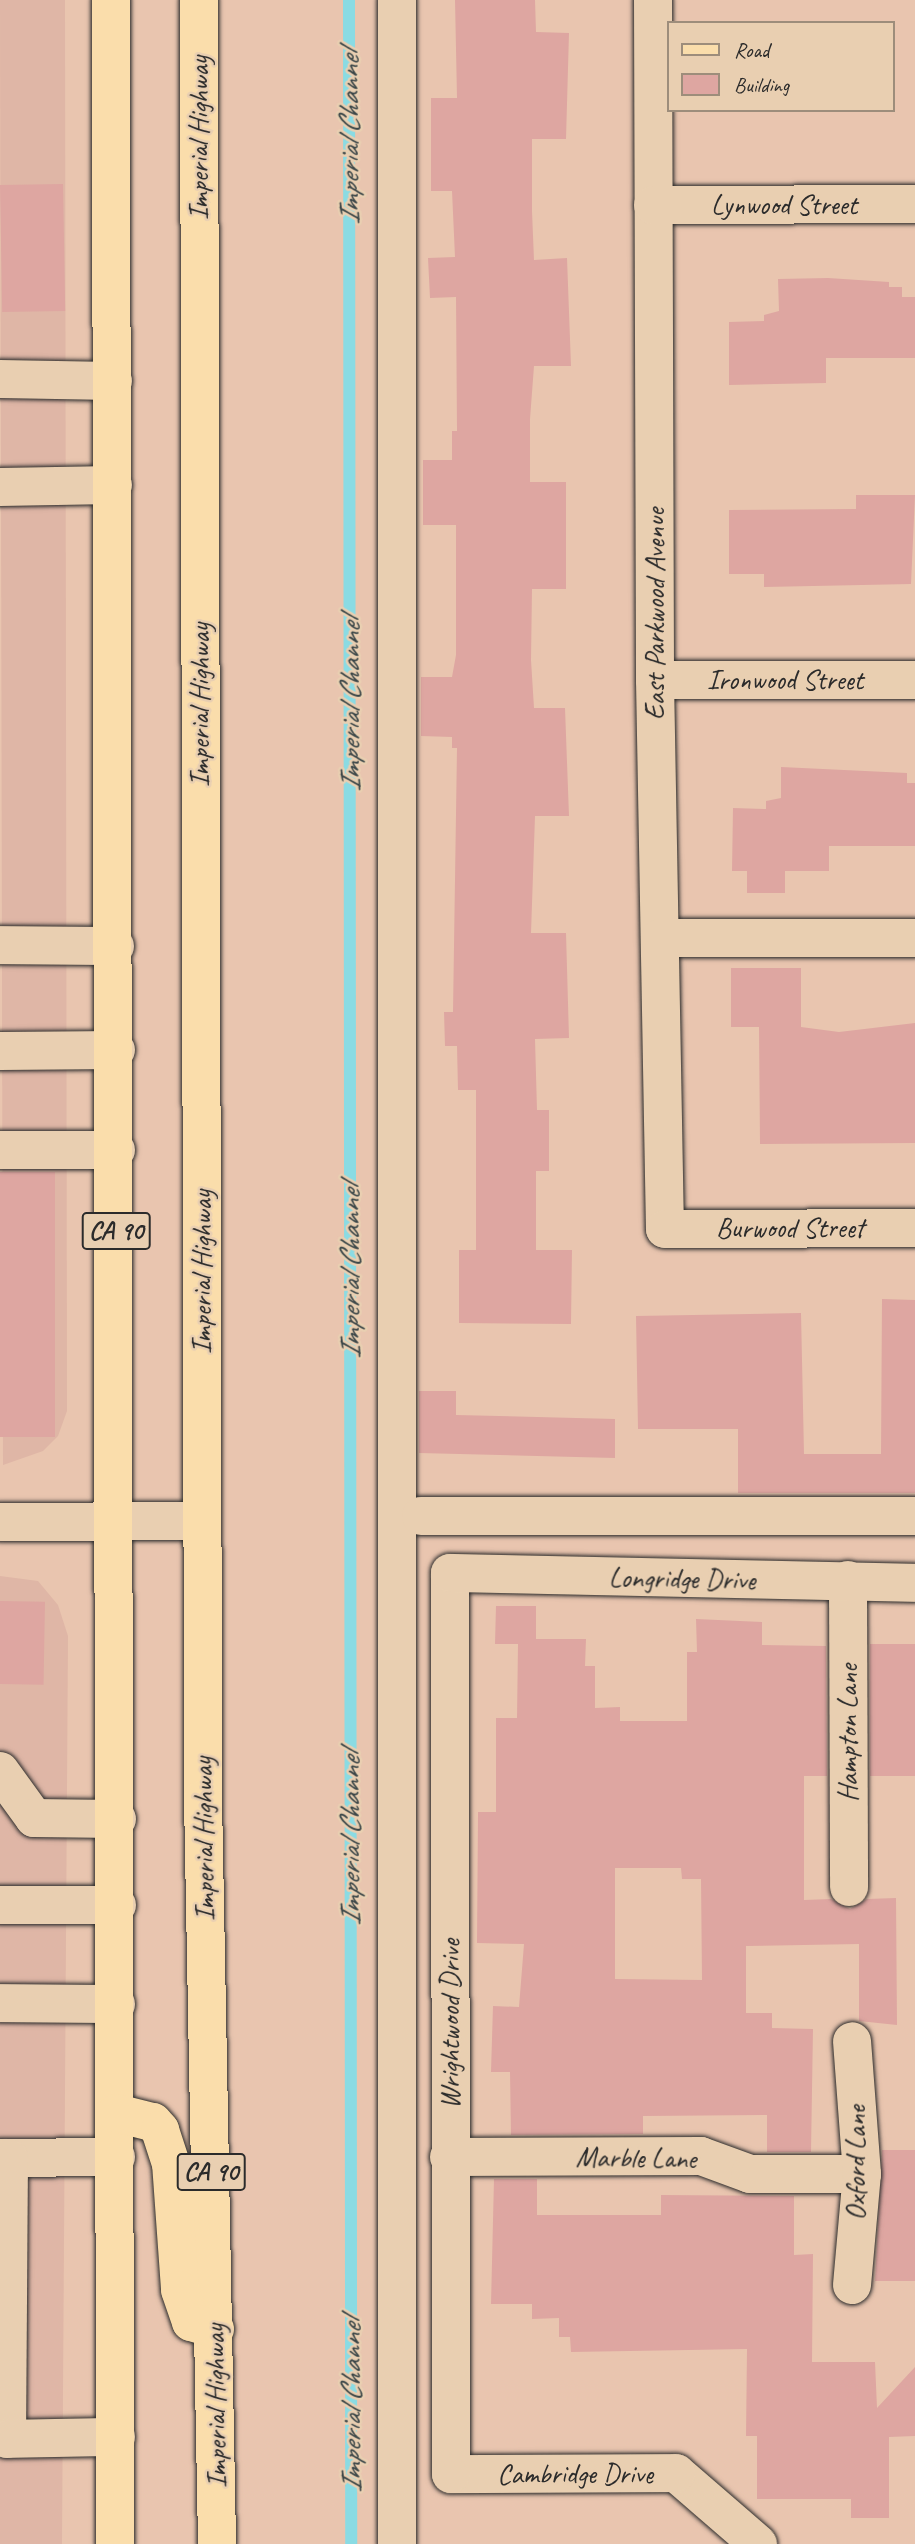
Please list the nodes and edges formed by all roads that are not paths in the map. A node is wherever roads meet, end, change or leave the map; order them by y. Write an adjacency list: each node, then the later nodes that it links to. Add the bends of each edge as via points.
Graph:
1 (111, 0): 8 (main road, CA 90)
2 (199, 0): 25 (main road, Imperial Highway / CA 90)
3 (397, 0): 50 (street)
4 (653, 0): 6 (street, East Parkwood Avenue)
5 (915, 204): 6 (street, Lynwood Street)
6 (653, 205): 11 (street, East Parkwood Avenue)
7 (0, 379): 8 (street)
8 (113, 381): 9 (main road, CA 90)
9 (113, 485): 10 (street); 16 (main road, CA 90)
10 (0, 487)
11 (655, 680): 12 (street, Ironwood Street); 13 (street, East Parkwood Avenue)
12 (915, 680)
13 (660, 938): 14 (street); 22 (street, East Parkwood Avenue)
14 (915, 938)
15 (0, 945): 16 (street)
16 (115, 946): 17 (main road, CA 90)
17 (116, 1050): 18 (street); 20 (main road, CA 90)
18 (0, 1051)
19 (0, 1150): 20 (street)
20 (116, 1150): 27 (main road, CA 90)
21 (915, 1228): 22 (street, Burwood Street)
22 (665, 1229)
23 (421, 1516): 24 (street)
24 (915, 1516)
25 (202, 1521): 27 (street); 45 (main road, Imperial Highway / CA 90, via 204,1889)
26 (0, 1522): 27 (street)
27 (117, 1522): 32 (main road, CA 90)
28 (450, 1573): 29 (street, Longridge Drive); 41 (street, Wrightwood Drive)
29 (848, 1580): 30 (street, Longridge Drive); 33 (street, Hampton Lane)
30 (915, 1583)
31 (0, 1771): 32 (street, via 34,1818)
32 (117, 1819): 35 (main road, CA 90)
33 (849, 1886)
34 (0, 1905): 35 (street)
35 (117, 1905): 37 (main road, CA 90)
36 (0, 2003): 37 (street)
37 (116, 2004): 39 (main road, CA 90)
38 (852, 2041): 43 (street, Oxford Lane)
39 (116, 2113): 40 (main road, CA 90); 45 (main road, via 153,2122 160,2130 171,2163 180,2290 191,2322)
40 (116, 2157): 42 (street); 46 (main road, CA 90)
41 (449, 2157): 43 (street, Marble Lane, via 701,2156 750,2174); 47 (street, Wrightwood Drive)
42 (4, 2158): 46 (street, via 7,2439)
43 (862, 2174): 44 (street, Oxford Lane)
44 (852, 2285)
45 (215, 2329): 49 (main road, Imperial Highway / CA 90)
46 (116, 2437): 48 (main road, CA 90)
47 (451, 2474): 51 (street, Cambridge Drive, via 676,2473)
48 (115, 2544)
49 (217, 2544)
50 (397, 2544)
51 (758, 2544)

